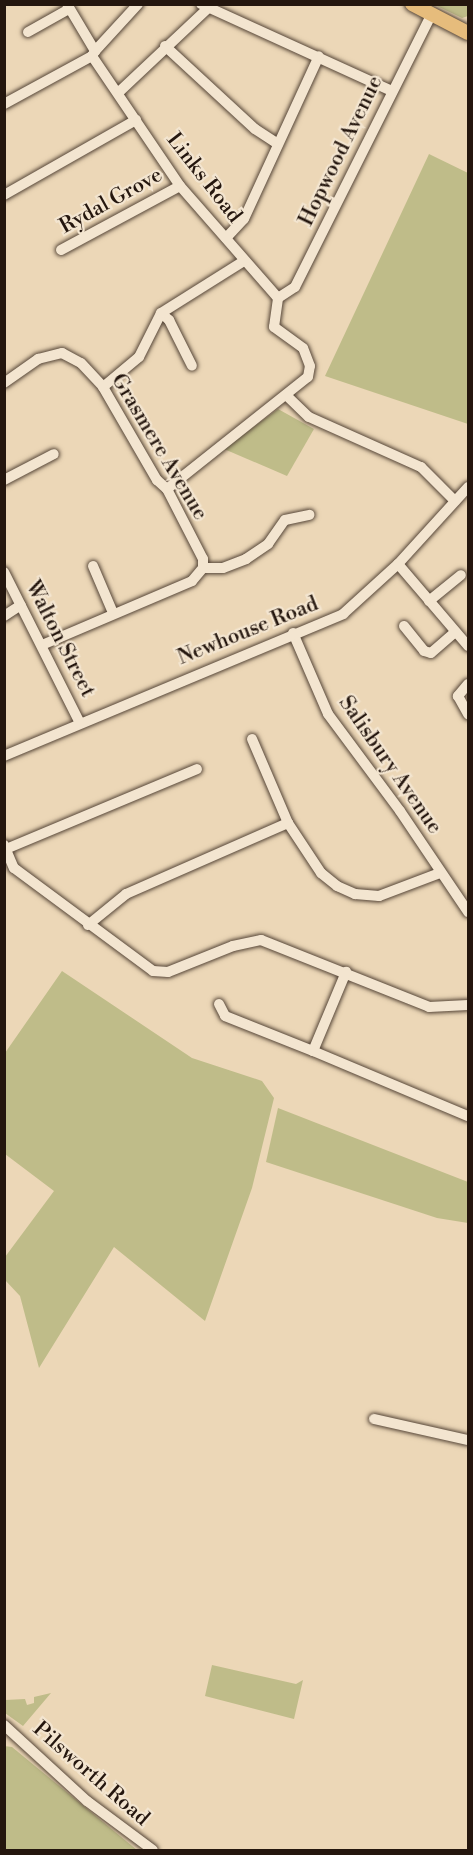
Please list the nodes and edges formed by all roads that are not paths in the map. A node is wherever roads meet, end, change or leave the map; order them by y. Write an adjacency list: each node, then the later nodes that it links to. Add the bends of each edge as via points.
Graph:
1 (138, 4): 9 (street)
2 (412, 4): 5 (main road)
3 (205, 6): 8 (street); 10 (street)
4 (68, 7): 6 (street); 9 (street, Links Road)
5 (432, 14): 7 (main road); 11 (street, Hopwood Avenue)
6 (28, 32)
7 (468, 33)
8 (165, 46): 12 (street); 15 (street, via 255,129)
9 (93, 54): 12 (street, Links Road); 13 (street)
10 (319, 56): 11 (street); 15 (street)
11 (392, 91): 21 (street, Hopwood Avenue, via 295,286)
12 (119, 92): 14 (street, Links Road)
13 (4, 104)
14 (136, 120): 16 (street, Links Road); 17 (street)
15 (278, 144): 18 (street, via 244,219)
16 (180, 186): 18 (street, Links Road); 19 (street, Rydal Grove)
17 (4, 195)
18 (226, 238): 20 (street, Links Road)
19 (61, 250)
20 (244, 261): 21 (street, Links Road); 22 (street)
21 (278, 298): 26 (street, via 273,327 301,345 310,366 308,377)
22 (160, 313): 23 (street, via 169,320); 25 (street, via 138,357)
23 (192, 366)
24 (4, 383): 25 (street, Grasmere Avenue, via 38,359 62,353 81,363)
25 (103, 387): 30 (street, Grasmere Avenue, via 157,480)
26 (287, 396): 30 (street); 31 (street, via 309,417 421,467)
27 (54, 454): 28 (street)
28 (4, 480)
29 (468, 487): 31 (street, Newhouse Road)
30 (167, 489): 37 (street, Grasmere Avenue, via 203,559)
31 (455, 501): 35 (street, Newhouse Road)
32 (277, 513): 34 (street)
33 (309, 515): 34 (street)
34 (282, 524): 37 (street, via 259,552 223,568)
35 (398, 564): 40 (street); 46 (street, Newhouse Road, via 343,614)
36 (93, 566): 42 (street)
37 (203, 568): 42 (street, via 192,581)
38 (4, 572): 41 (street, Walton Street)
39 (461, 575): 40 (street)
40 (429, 601): 45 (street)
41 (21, 605): 43 (street); 47 (street, Walton Street)
42 (113, 613): 47 (street)
43 (4, 616)
44 (404, 626): 45 (street, via 424,651 431,653)
45 (455, 632): 48 (street)
46 (293, 633): 51 (street, Newhouse Road); 57 (street, Salisbury Avenue, via 328,714 400,811)
47 (42, 645): 51 (street, Walton Street)
48 (468, 646)
49 (468, 684): 50 (street, via 458,696)
50 (468, 714)
51 (80, 723): 53 (street, Newhouse Road)
52 (252, 739): 55 (street)
53 (4, 756)
54 (197, 770): 56 (street)
55 (288, 823): 57 (street, via 321,873 356,894 392,893); 59 (street, via 126,894)
56 (5, 847): 59 (street, via 14,868)
57 (440, 873): 58 (street, Salisbury Avenue)
58 (468, 912)
59 (88, 925): 60 (street, via 153,971 168,972 233,946 261,940)
60 (346, 972): 62 (street, via 429,1007); 63 (street)
61 (219, 1004): 63 (street, via 225,1017)
62 (468, 1005)
63 (313, 1051): 64 (street)
64 (468, 1116)
65 (374, 1419): 66 (street)
66 (468, 1440)
67 (4, 1725): 68 (street, Pilsworth Road, via 87,1801)
68 (153, 1851)

